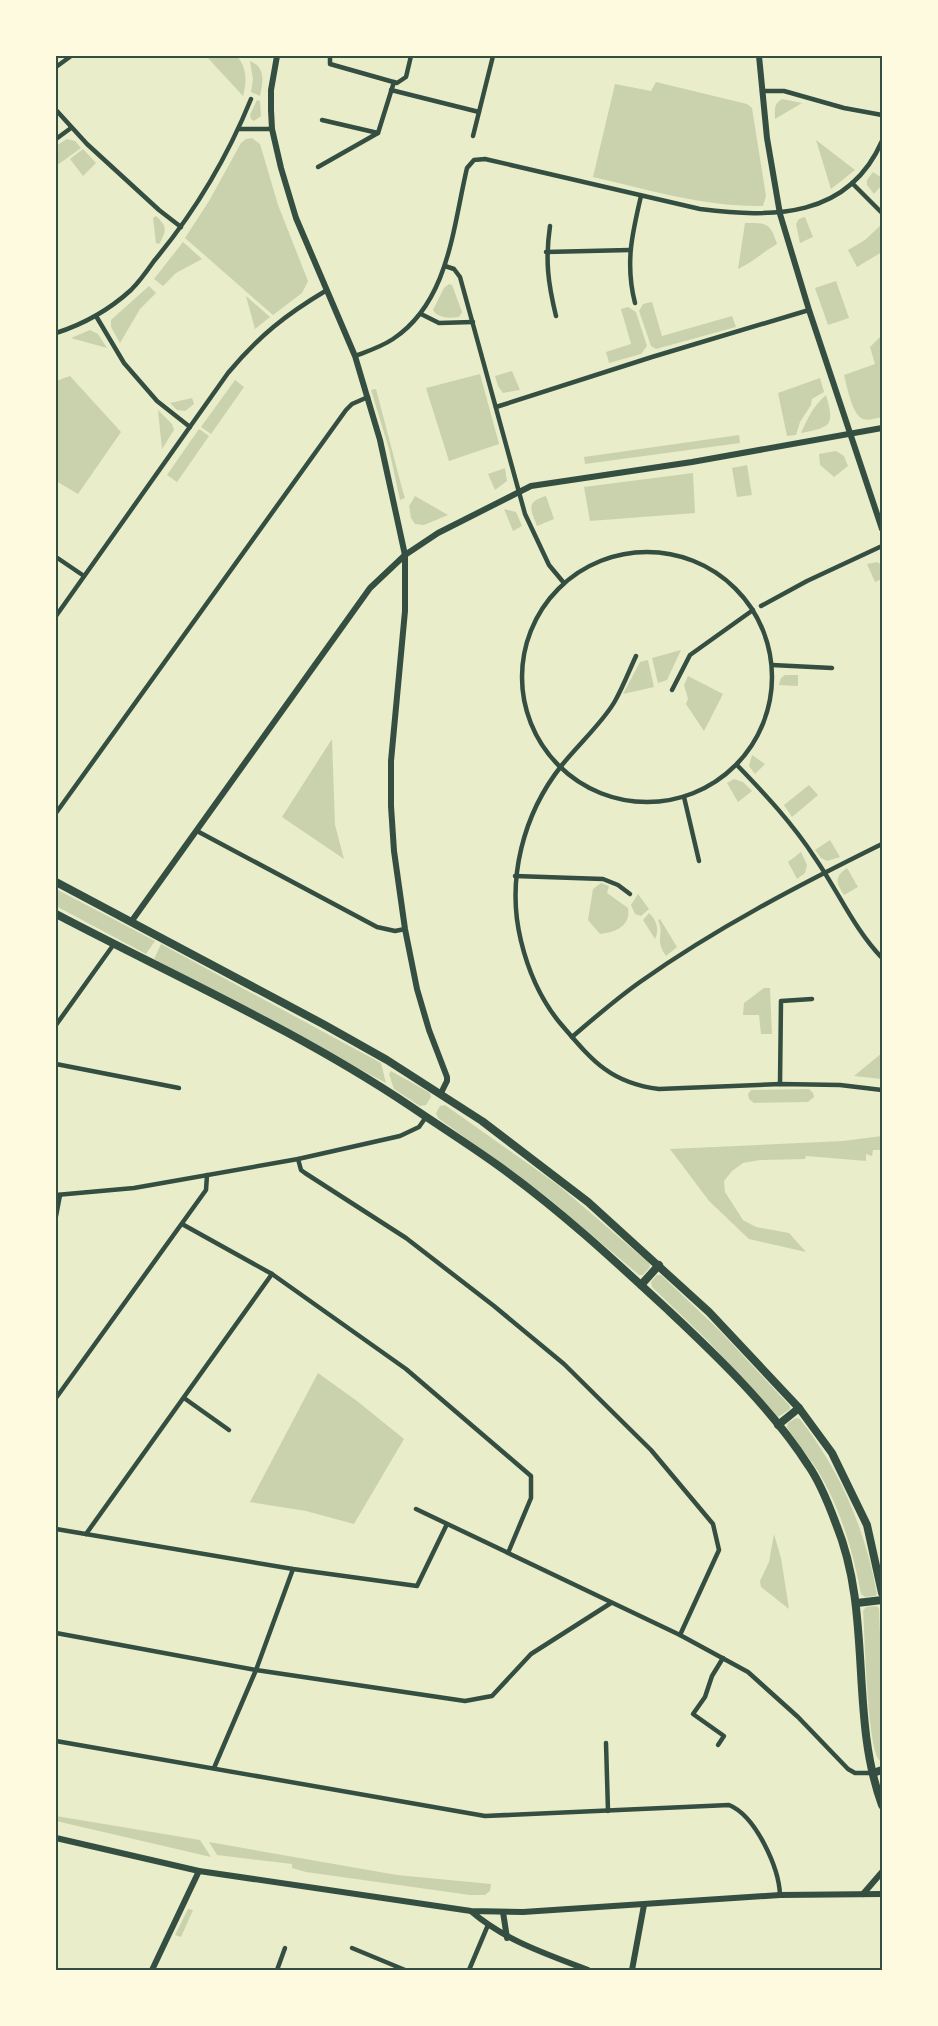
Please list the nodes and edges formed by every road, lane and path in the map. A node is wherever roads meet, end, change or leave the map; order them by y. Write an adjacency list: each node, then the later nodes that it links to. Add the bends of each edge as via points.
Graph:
1 (70, 56): 7 (street)
2 (277, 56): 18 (street, via 271,90)
3 (330, 56): 8 (street, via 330,64)
4 (411, 56): 8 (street, via 406,78)
5 (493, 56): 13 (street)
6 (759, 56): 10 (street)
7 (56, 67)
8 (394, 82): 9 (street)
9 (392, 90): 13 (street); 19 (street)
10 (762, 91): 14 (street, via 784,91); 27 (street)
11 (251, 99): 17 (street)
12 (56, 110): 16 (street)
13 (479, 112): 20 (street)
14 (882, 115)
15 (322, 120): 19 (street)
16 (71, 128): 21 (street); 29 (street)
17 (239, 129): 18 (street); 29 (street)
18 (272, 129): 33 (street, via 296,218)
19 (378, 133): 23 (street)
20 (473, 136)
21 (56, 139)
22 (882, 141): 24 (street)
23 (318, 167)
24 (852, 183): 26 (street); 27 (street, via 817,204)
25 (641, 196): 27 (street, via 700,209); 30 (street); 32 (street, via 485,159 474,160 467,168)
26 (882, 213)
27 (780, 214): 35 (street)
28 (550, 226): 31 (street)
29 (181, 227): 37 (street, via 131,289)
30 (630, 250): 31 (street); 34 (street)
31 (546, 252): 38 (street)
32 (445, 267): 36 (street); 39 (street, via 454,269 460,277)
33 (327, 290): 41 (street); 44 (street, via 260,337 228,373)
34 (635, 303)
35 (809, 310): 43 (street); 46 (street)
36 (421, 314): 39 (street, via 439,323); 41 (street, via 394,338)
37 (96, 316): 40 (street); 44 (street, via 130,370 157,401)
38 (556, 316)
39 (473, 322): 43 (street)
40 (56, 333)
41 (355, 356): 42 (street)
42 (368, 397): 50 (street); 64 (street, via 346,410)
43 (496, 407): 47 (street)
44 (190, 427): 52 (street)
45 (882, 428): 46 (street)
46 (850, 434): 47 (street, via 531,486); 48 (street)
47 (519, 492): 50 (street, via 438,533); 53 (street, via 549,565)
48 (882, 530)
49 (882, 546): 54 (street)
50 (405, 555): 65 (street, via 370,588); 74 (street, via 405,611 391,760 391,806)
51 (56, 557): 52 (street)
52 (84, 576): 56 (street)
53 (564, 583): 55 (street, via 601,560 643,551 686,558 724,578); 62 (street, via 538,615 524,654 523,695 535,734)
54 (761, 606)
55 (753, 610): 58 (street, via 766,636); 60 (street, via 690,655)
56 (56, 616)
57 (636, 656): 62 (street, via 614,703)
58 (772, 665): 59 (street); 61 (street, via 772,693 766,719 754,744)
59 (832, 668)
60 (672, 690)
61 (737, 765): 63 (street, via 712,784); 68 (street, via 774,804)
62 (560, 768): 63 (street, via 587,787 618,799 651,803); 69 (street, via 532,816)
63 (684, 797): 67 (street)
64 (56, 813)
65 (197, 831): 73 (street); 74 (street, via 377,927)
66 (882, 844): 68 (street)
67 (699, 861)
68 (824, 873): 76 (street); 79 (street, via 735,920 684,953 626,992)
69 (515, 876): 71 (street, via 603,879); 79 (street, via 518,928 525,957 538,988)
70 (56, 882): 73 (main road)
71 (630, 894)
72 (56, 914): 75 (main road)
73 (131, 922): 84 (main road, via 323,1023)
74 (405, 929): 84 (street, via 417,989 447,1077)
75 (114, 944): 78 (street); 85 (main road, via 310,1046)
76 (882, 958)
77 (812, 999): 81 (street, via 781,1001)
78 (56, 1025)
79 (572, 1037): 81 (street, via 605,1071 638,1086 659,1089)
80 (56, 1064): 82 (street)
81 (780, 1084): 83 (street)
82 (179, 1088)
83 (882, 1090)
84 (441, 1093): 91 (main road, via 588,1202)
85 (426, 1117): 86 (street, via 419,1127 400,1136); 93 (main road, via 498,1165)
86 (298, 1159): 87 (street); 110 (street, via 301,1170 406,1238 495,1305 564,1364 651,1450 713,1524 719,1550)
87 (207, 1175): 88 (street, via 134,1188); 90 (street, via 206,1190)
88 (58, 1195): 89 (street)
89 (56, 1216)
90 (182, 1224): 92 (street); 94 (street)
91 (659, 1265): 93 (main road); 96 (main road)
92 (272, 1274): 95 (street); 103 (street, via 406,1369 531,1476 531,1498)
93 (641, 1285): 97 (main road, via 741,1382)
94 (56, 1398)
95 (184, 1398): 98 (street); 102 (street)
96 (799, 1408): 97 (main road); 105 (main road, via 832,1453 867,1525)
97 (778, 1425): 108 (main road, via 810,1467 837,1526)
98 (229, 1430)
99 (416, 1509): 100 (street)
100 (447, 1524): 103 (street); 104 (street, via 417,1586)
101 (56, 1529): 102 (street)
102 (86, 1534): 104 (street)
103 (508, 1553): 107 (street)
104 (293, 1569): 112 (street)
105 (882, 1593)
106 (882, 1600): 108 (main road)
107 (611, 1603): 110 (street); 112 (street, via 531,1654 492,1696 474,1700)
108 (857, 1603): 118 (main road)
109 (56, 1633): 112 (street)
110 (680, 1635): 111 (street)
111 (723, 1658): 115 (street, via 693,1714 724,1736); 118 (street, via 748,1672 848,1769)
112 (256, 1670): 116 (street)
113 (56, 1741): 116 (street)
114 (606, 1743): 120 (street)
115 (718, 1745)
116 (214, 1768): 120 (street, via 485,1816)
117 (882, 1770): 118 (main road)
118 (873, 1773): 119 (main road)
119 (882, 1805)
120 (608, 1811): 128 (street, via 720,1804 738,1808 769,1855)
121 (56, 1838): 122 (street)
122 (200, 1870): 130 (street); 136 (street)
123 (882, 1872): 125 (street)
124 (882, 1880): 125 (street)
125 (873, 1883): 126 (street)
126 (863, 1894): 127 (street); 128 (street)
127 (882, 1894)
128 (780, 1895): 129 (street)
129 (644, 1905): 131 (street); 141 (street)
130 (471, 1911): 131 (street); 132 (street)
131 (503, 1912): 133 (street)
132 (488, 1925): 133 (street); 139 (street)
133 (507, 1938): 140 (street)
134 (285, 1948): 137 (street)
135 (352, 1948): 138 (street)
136 (152, 1971)
137 (277, 1971)
138 (405, 1971)
139 (469, 1971)
140 (588, 1971)
141 (632, 1971)

